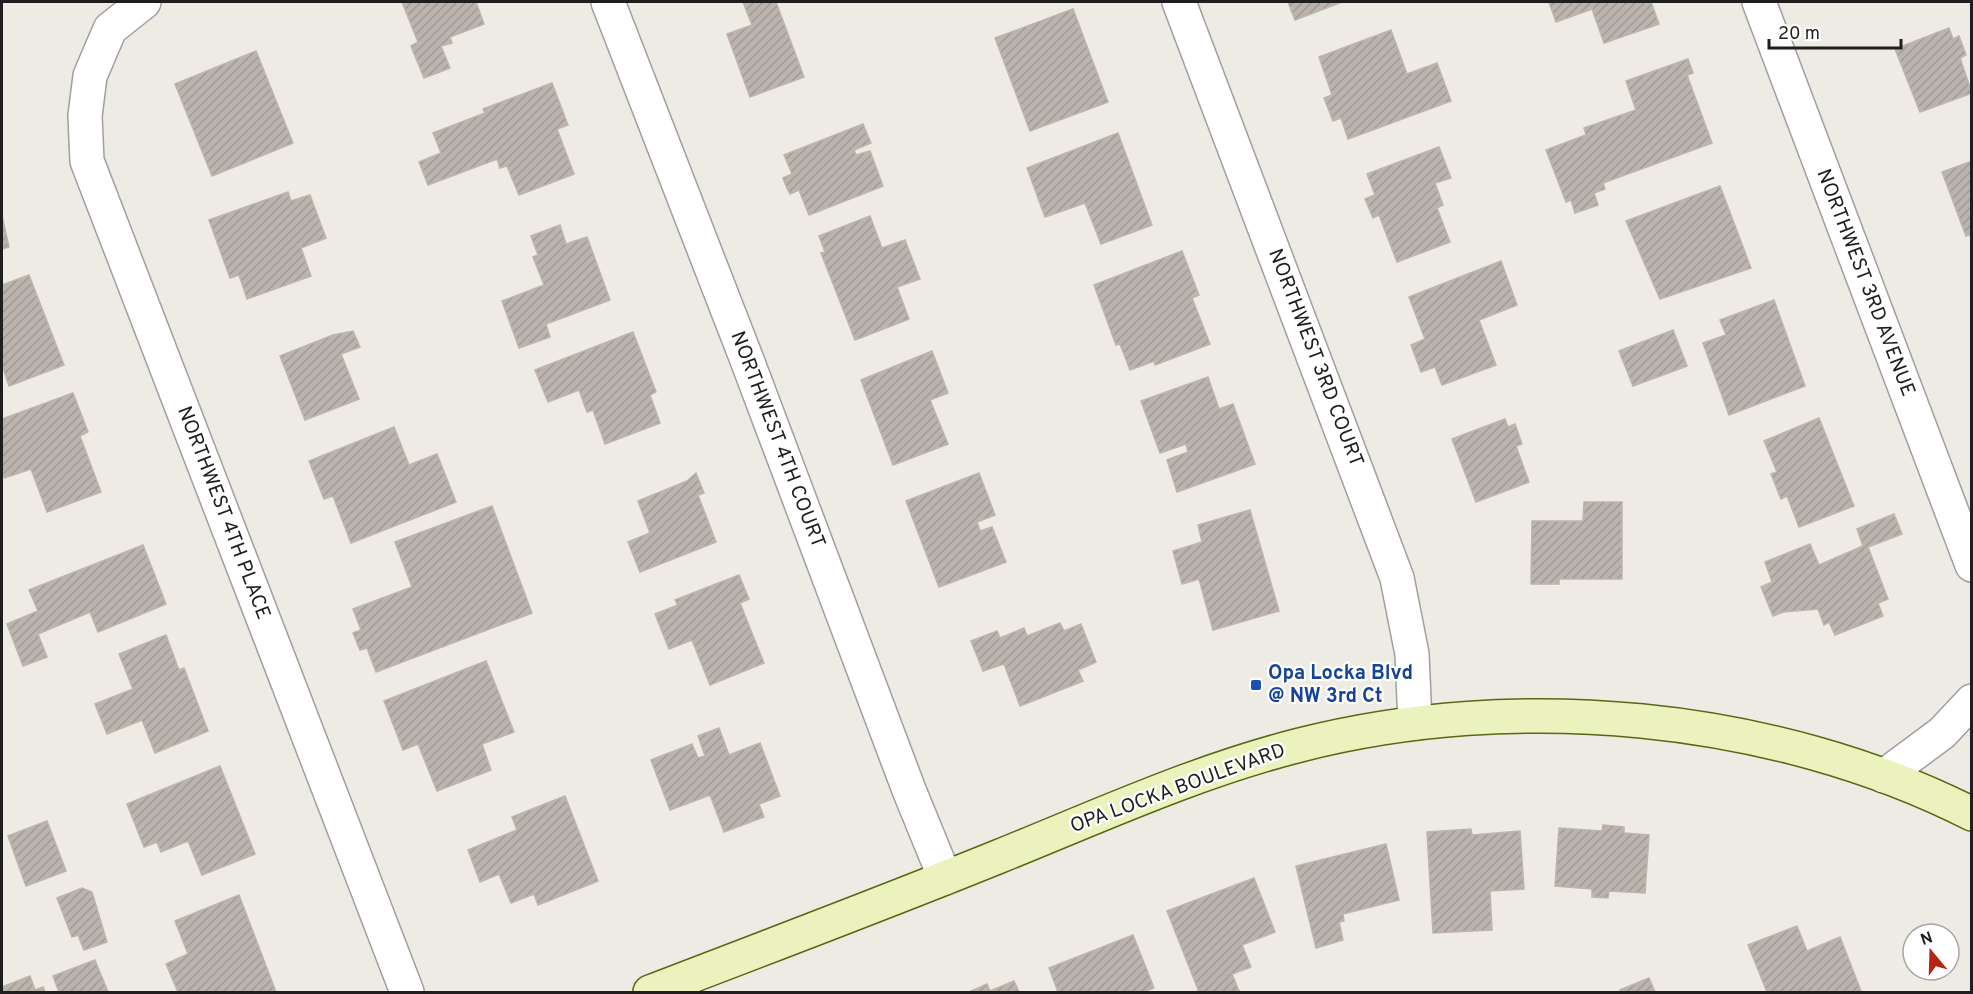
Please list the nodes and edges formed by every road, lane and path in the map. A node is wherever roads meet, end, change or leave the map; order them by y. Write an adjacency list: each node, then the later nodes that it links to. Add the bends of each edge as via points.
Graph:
1 (144, 2): 11 (street, NORTHWEST 4TH PLACE, via 110,29 90,76 85,116 87,161)
2 (608, 2): 10 (street, NORTHWEST 4TH COURT)
3 (1179, 2): 7 (street, NORTHWEST 3RD COURT, via 1397,578 1413,654)
4 (1759, 2): 5 (street, NORTHWEST 3RD AVENUE)
5 (1971, 565)
6 (1971, 701): 8 (street, via 1942,734)
7 (1415, 723): 8 (main road, OPA LOCKA BOULEVARD, via 1510,716 1586,716 1652,722 1778,746); 10 (main road, OPA LOCKA BOULEVARD, via 1302,744 1204,775)
8 (1884, 776): 9 (main road, OPA LOCKA BOULEVARD)
9 (1971, 814)
10 (945, 878): 12 (main road, OPA LOCKA BOULEVARD)
11 (407, 993)
12 (650, 993)

